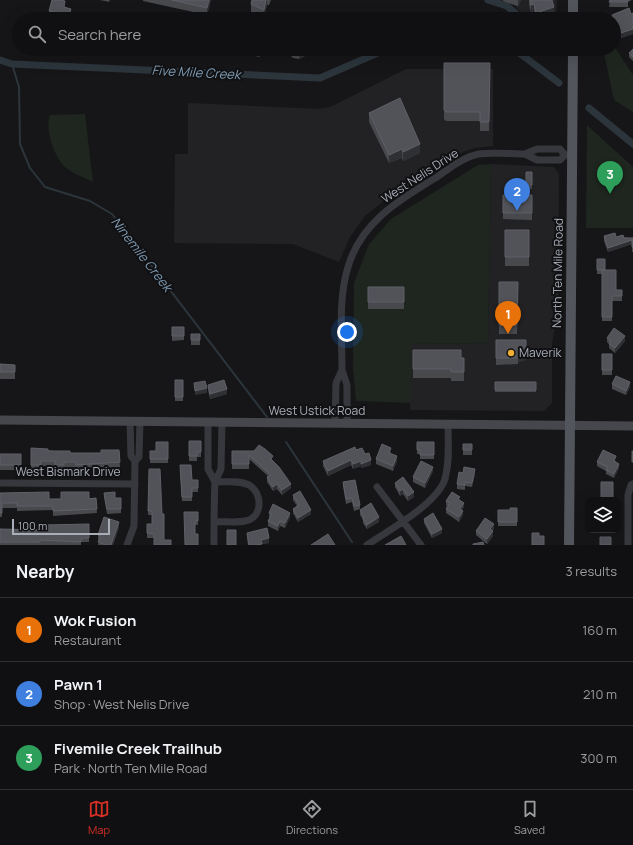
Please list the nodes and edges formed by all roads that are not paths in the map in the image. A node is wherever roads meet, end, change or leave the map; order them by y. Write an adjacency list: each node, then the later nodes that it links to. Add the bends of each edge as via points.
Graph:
1 (573, 0): 2 (main road)
2 (573, 12)
3 (573, 56): 5 (main road, North Ten Mile Road)
4 (525, 154): 5 (street, West Nelis Drive, via 537,160 560,160); 5 (street, West Nelis Drive, via 537,149 560,149); 6 (street, West Nelis Drive, via 479,154 465,159 392,205 365,232 351,258 344,282)
5 (569, 155): 14 (main road, North Ten Mile Road)
6 (342, 370): 11 (street, via 336,382); 12 (street, via 347,385)
7 (0, 420): 8 (main road, West Ustick Road)
8 (135, 421): 9 (main road, West Ustick Road); 18 (street, via 131,456 135,460)
9 (208, 422): 10 (main road, West Ustick Road); 16 (street, via 208,469)
10 (222, 422): 11 (main road, West Ustick Road); 16 (street, via 221,469)
11 (335, 423): 12 (main road, West Ustick Road)
12 (347, 423): 13 (main road, West Ustick Road)
13 (448, 424): 14 (main road, West Ustick Road); 21 (street, via 448,467 445,480 430,501)
14 (569, 424): 15 (main road, West Ustick Road); 27 (main road, North Ten Mile Road)
15 (633, 426)
16 (215, 482): 22 (street); 22 (street, via 248,484 258,495 260,503 258,512 246,521)
17 (0, 483): 18 (street, West Bismark Drive)
18 (135, 484): 23 (street, via 134,526)
19 (633, 484): 28 (street, via 630,485 628,495)
20 (377, 487): 21 (street)
21 (404, 520): 25 (street); 26 (street)
22 (214, 522): 24 (street)
23 (127, 545)
24 (214, 545)
25 (367, 545)
26 (422, 545)
27 (569, 545)
28 (628, 545)

